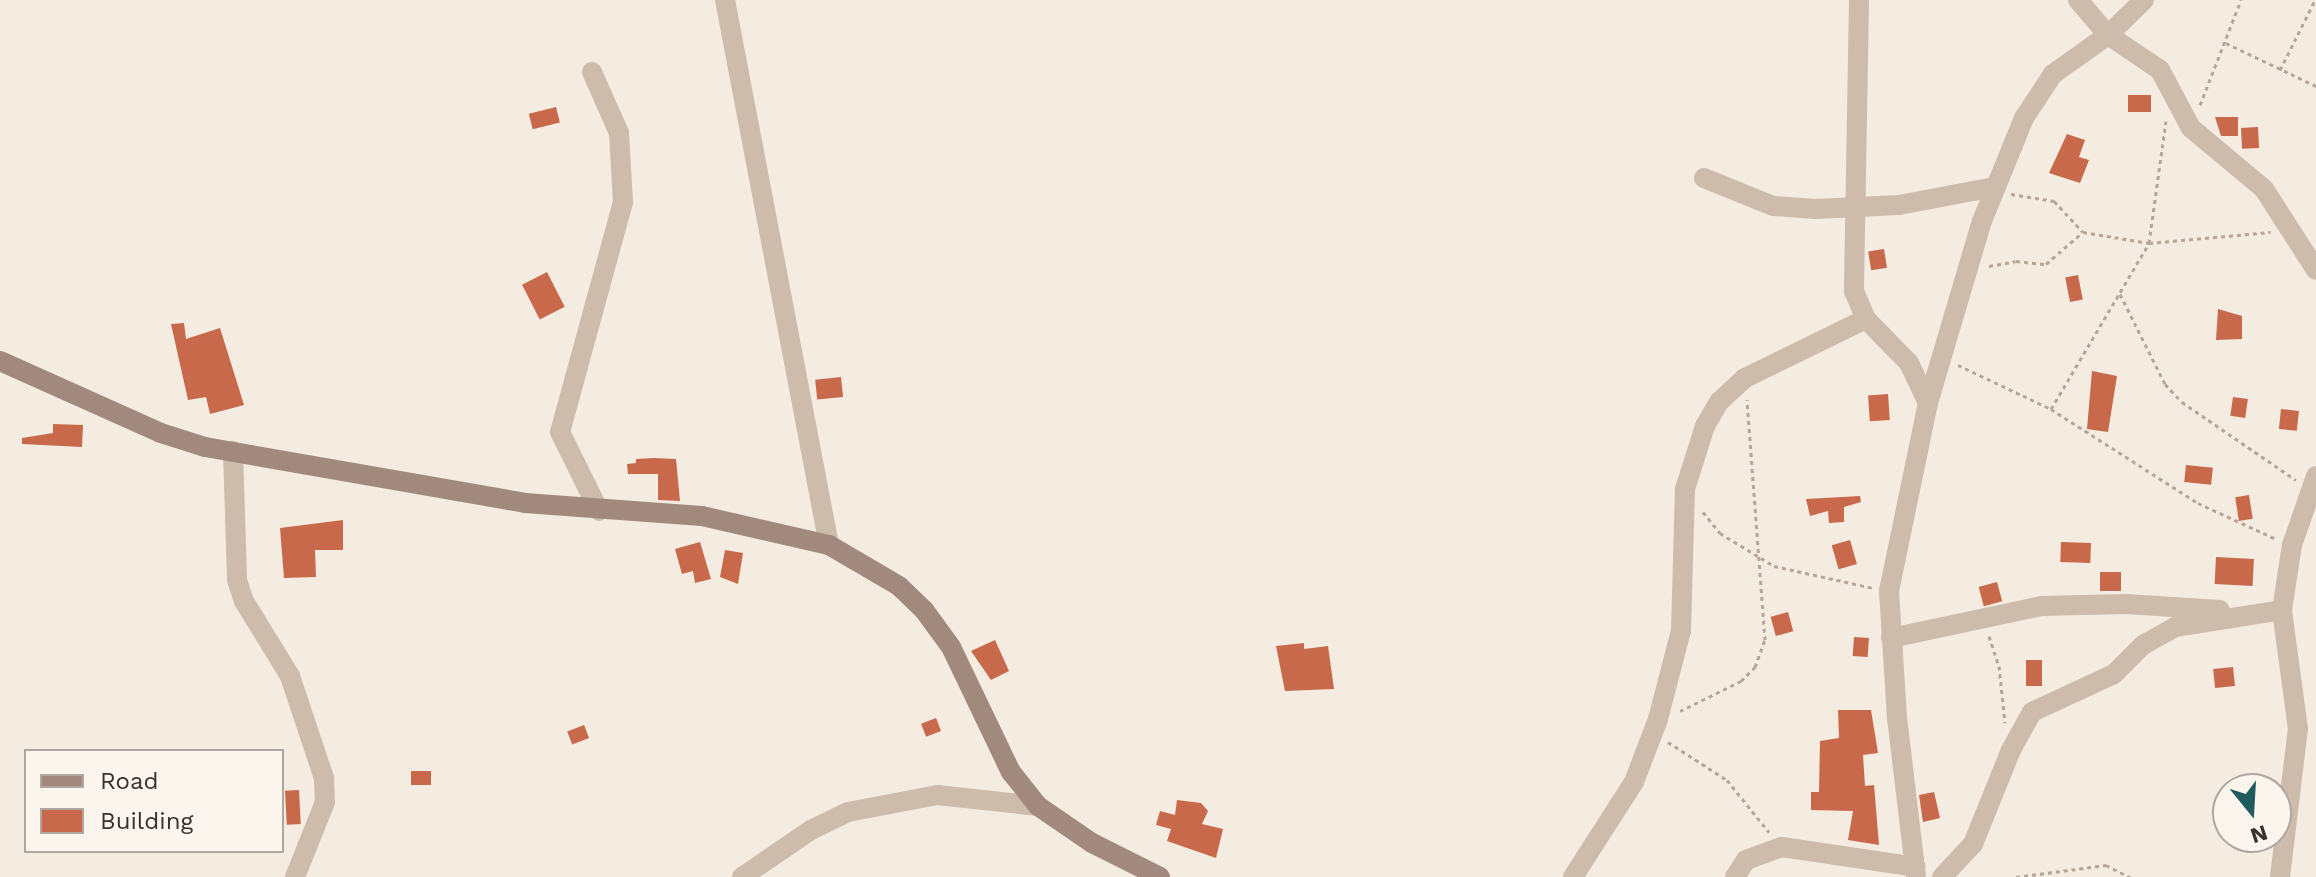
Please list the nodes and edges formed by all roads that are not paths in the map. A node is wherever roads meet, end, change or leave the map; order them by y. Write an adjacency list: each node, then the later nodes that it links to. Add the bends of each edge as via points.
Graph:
1 (725, 0): 17 (street)
2 (1859, 0): 9 (street)
3 (2078, 0): 5 (street)
4 (2144, 0): 5 (street)
5 (2108, 35): 8 (street, via 2042,88); 10 (street, via 2144,54 2169,85 2191,128 2254,179)
6 (592, 72): 16 (street, via 619,133 623,202 560,432)
7 (1704, 178): 9 (street, via 1773,206)
8 (1992, 191): 9 (street); 13 (street)
9 (1853, 207): 11 (street, via 1854,291)
10 (2314, 254)
11 (1866, 319): 13 (street, via 1909,363); 26 (street, via 1745,378 1719,402 1705,426 1685,489 1681,631 1656,726 1615,818)
12 (0, 361): 14 (street, via 161,433)
13 (1928, 403): 20 (street, via 1889,591)
14 (233, 451): 16 (street); 23 (street, via 237,580 244,601 290,676 324,778 325,802)
15 (2313, 483): 18 (street, via 2292,545)
16 (599, 511): 17 (street, via 702,516)
17 (829, 545): 21 (street, via 899,586 924,610 951,647 1011,772)
18 (2282, 610): 19 (street); 29 (street, via 2298,729)
19 (2240, 613): 20 (street, via 2126,604 2041,606); 28 (street, via 2197,620 2158,635 2114,674 2032,712 1973,844)
20 (1891, 638): 22 (street)
21 (1038, 806): 24 (street, via 937,795 848,812); 25 (street, via 1092,843)
22 (1916, 872): 27 (street, via 1782,847 1746,860)
23 (295, 877)
24 (742, 877)
25 (1160, 877)
26 (1573, 877)
27 (1735, 877)
28 (1942, 877)
29 (2280, 877)

